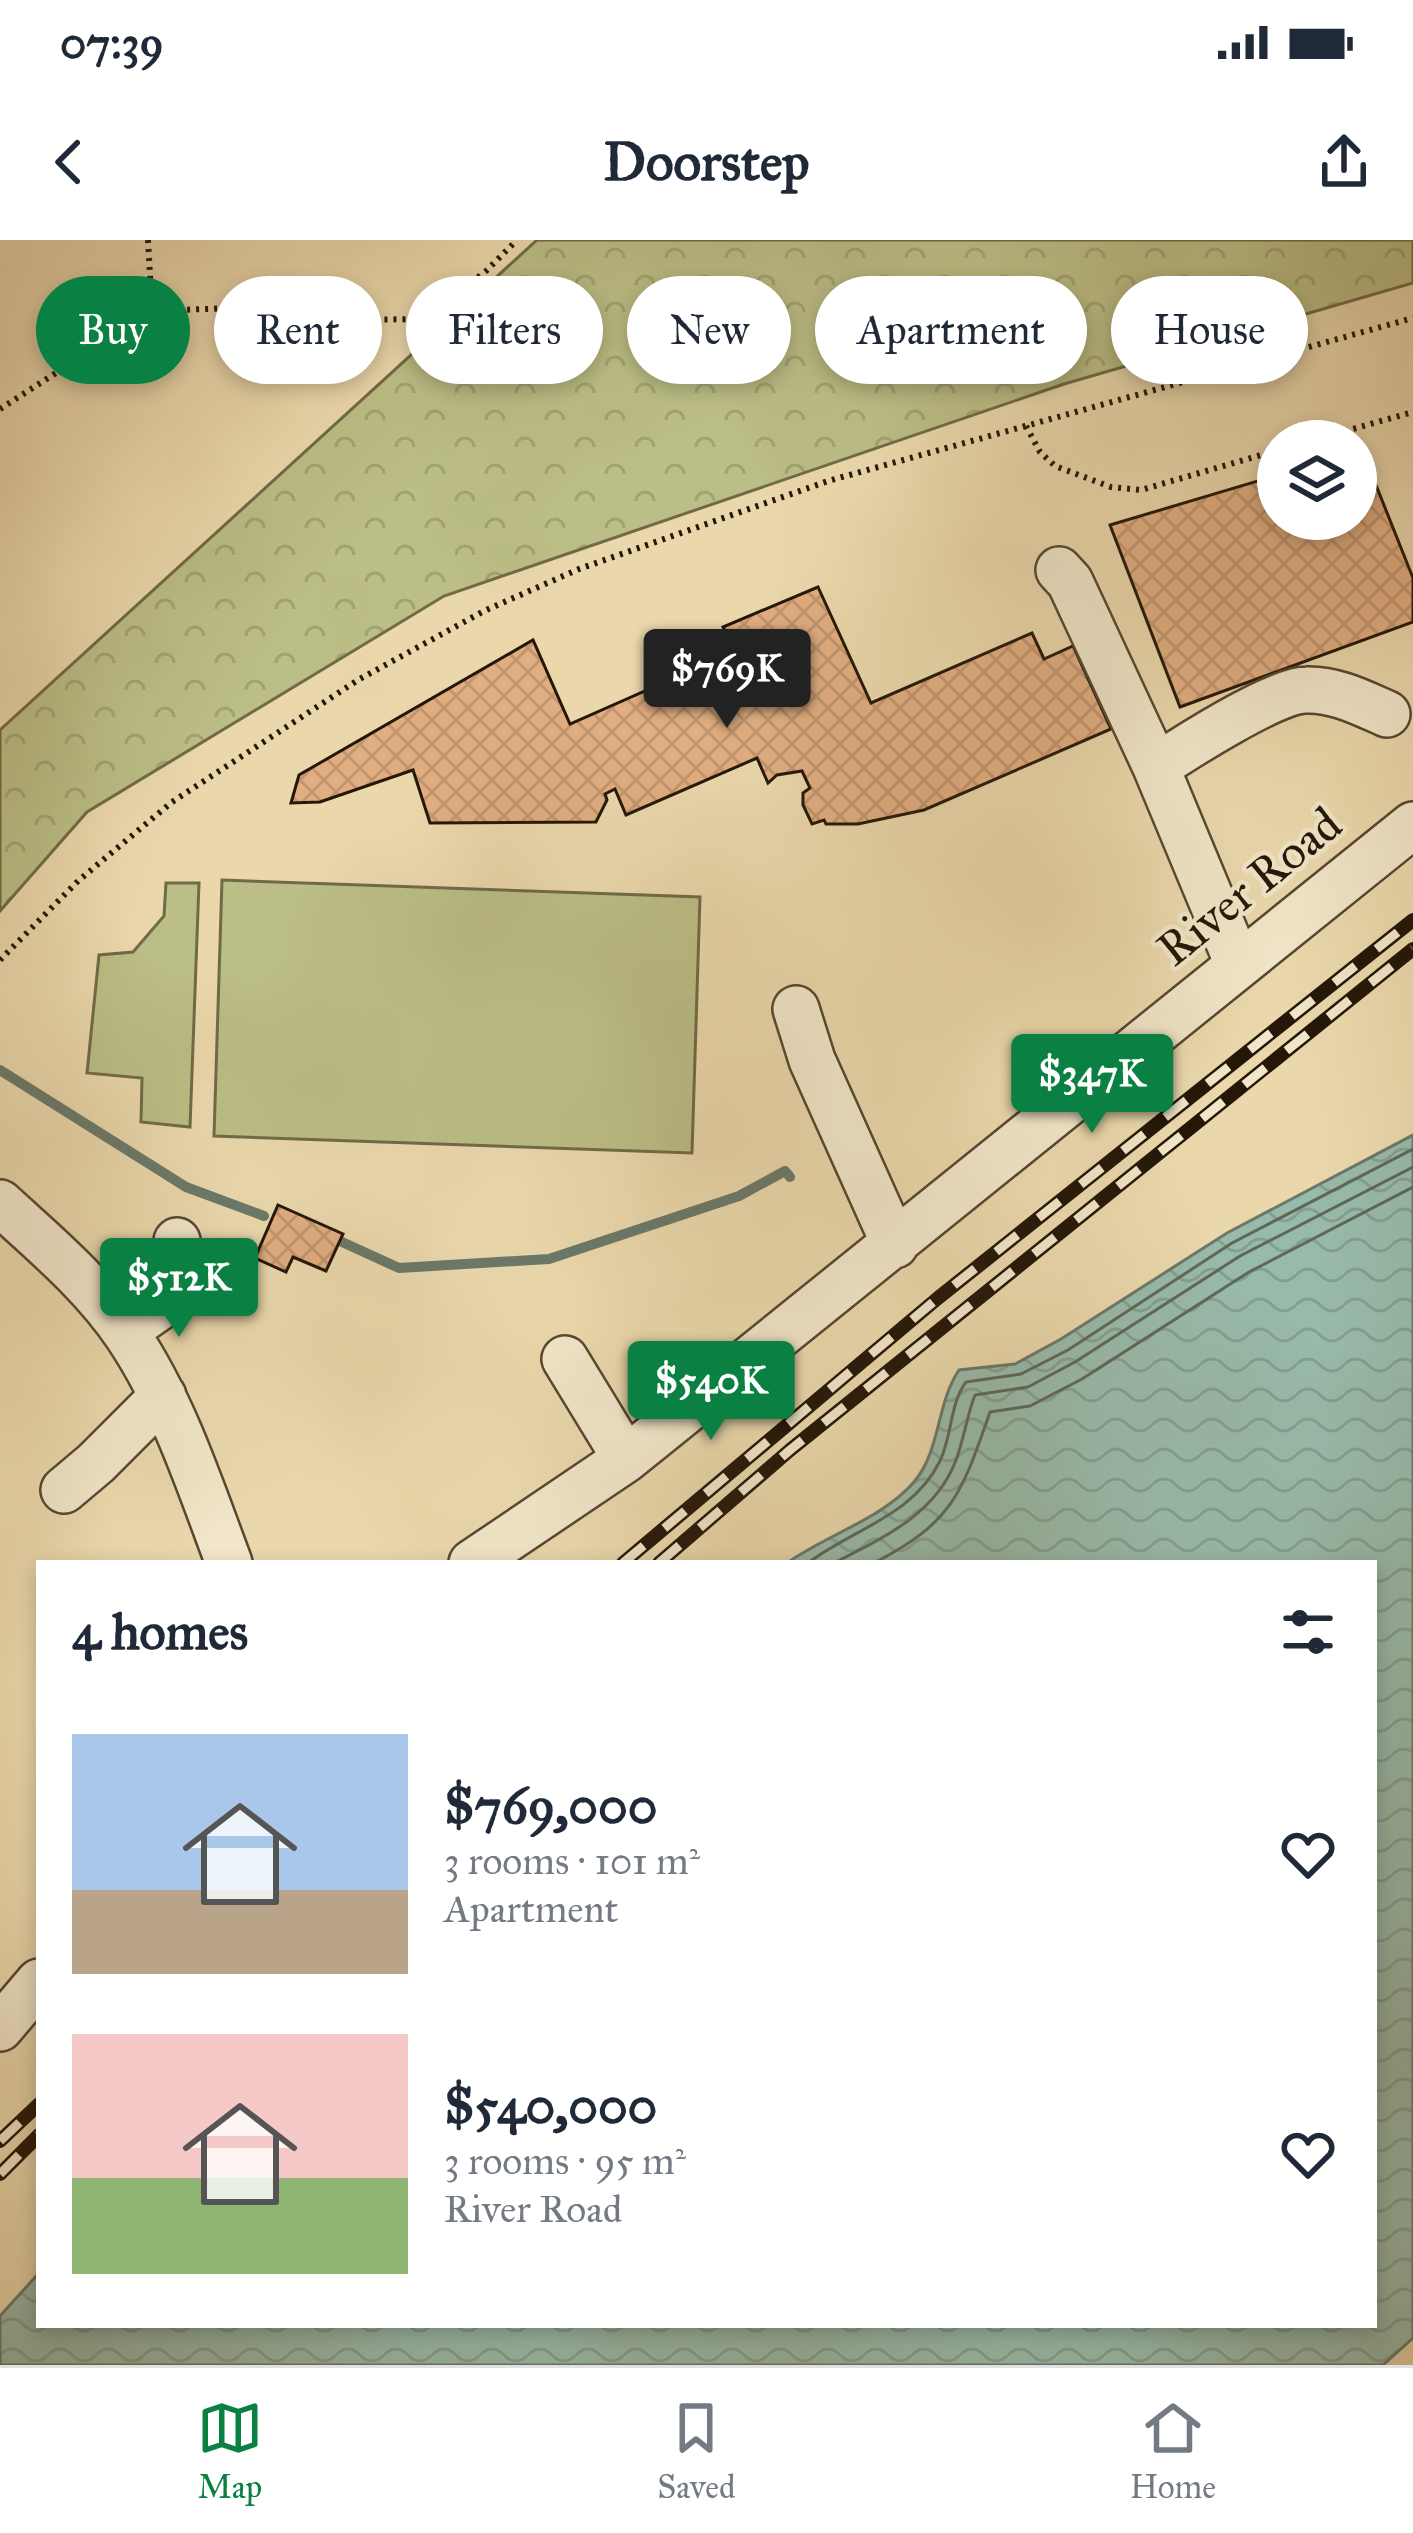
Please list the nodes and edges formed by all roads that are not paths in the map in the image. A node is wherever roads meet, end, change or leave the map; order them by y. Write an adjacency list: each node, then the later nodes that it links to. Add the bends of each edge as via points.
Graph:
1 (1059, 570): 3 (street)
2 (1388, 714): 3 (street, via 1340,694 1296,691)
3 (1156, 767): 5 (street)
4 (1413, 825): 5 (street, River Road)
5 (1238, 964): 9 (street, River Road)
6 (796, 1009): 9 (street)
7 (0, 1203): 10 (street)
8 (177, 1241): 10 (street, via 189,1286)
9 (895, 1245): 13 (street, River Road)
10 (125, 1331): 12 (street)
11 (565, 1359): 13 (street)
12 (163, 1396): 14 (street); 15 (street)
13 (626, 1459): 16 (street, River Road)
14 (64, 1490)
15 (228, 1560)
16 (476, 1560)
17 (36, 1986): 18 (street)
18 (0, 2028)

